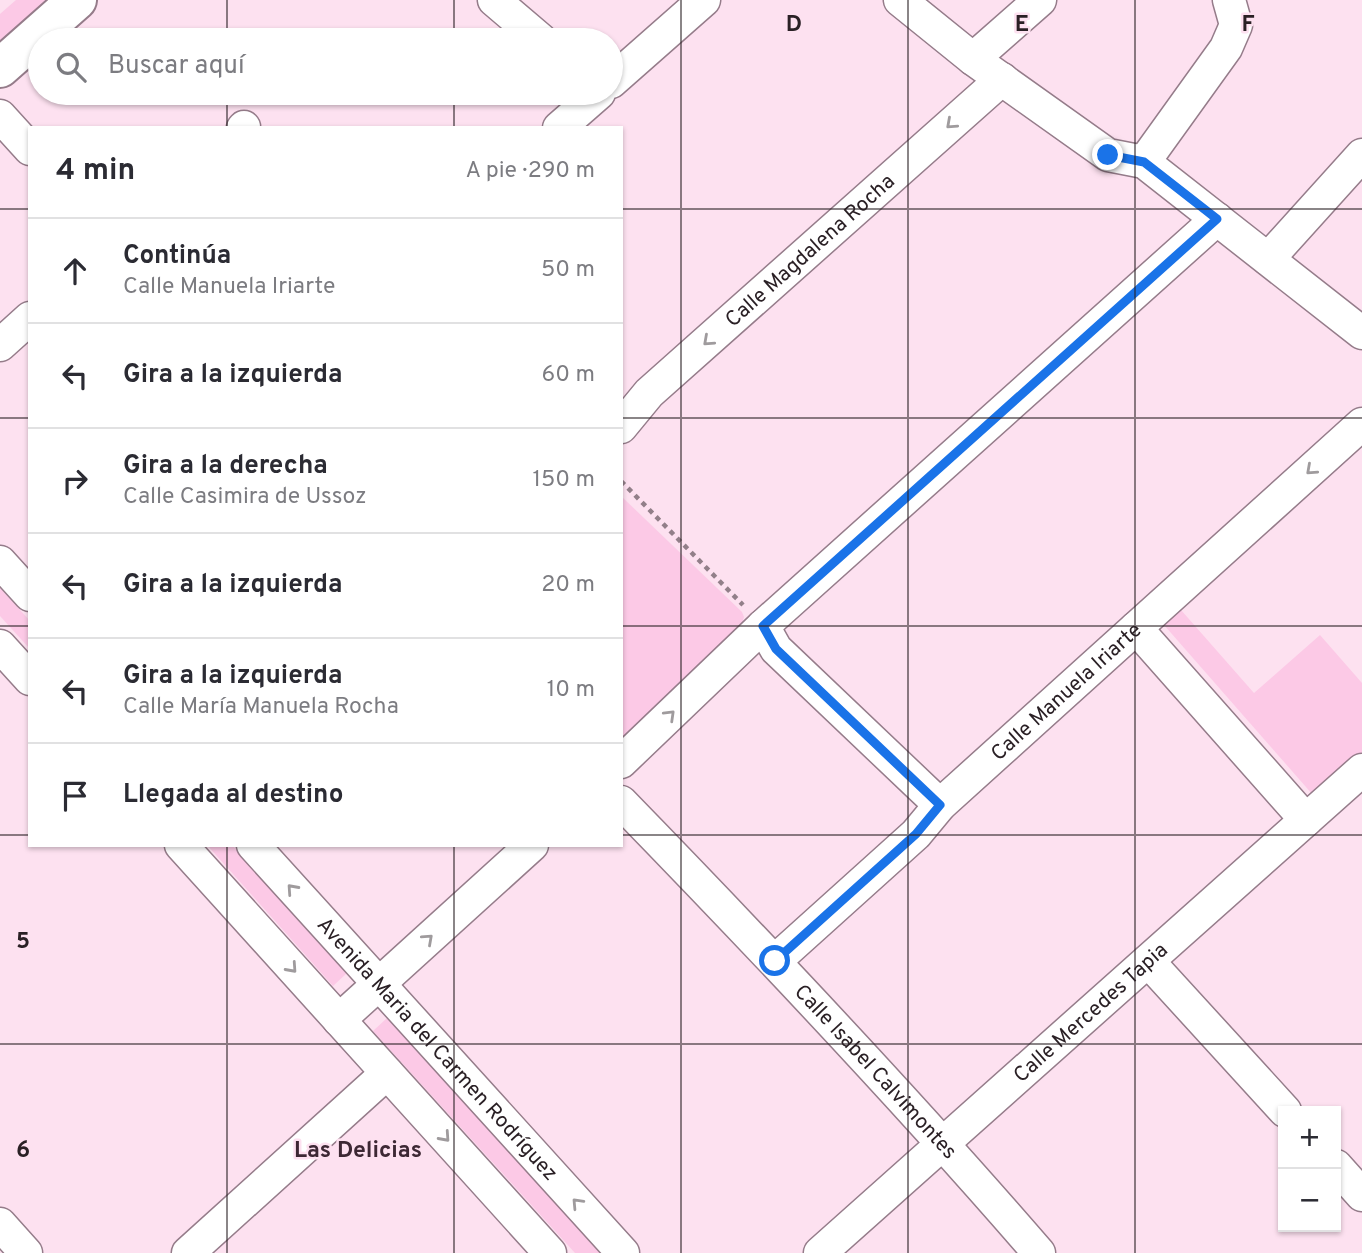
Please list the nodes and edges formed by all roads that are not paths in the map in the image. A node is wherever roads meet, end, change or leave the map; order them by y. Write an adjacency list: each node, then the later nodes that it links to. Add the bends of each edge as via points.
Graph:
1 (77, 0): 7 (main road)
2 (494, 0): 8 (street)
3 (704, 0): 12 (street)
4 (900, 0): 10 (street)
5 (1040, 0): 10 (street)
6 (1229, 0): 19 (street, via 1236,25 1226,48)
7 (45, 28)
8 (527, 28)
9 (28, 43): 11 (main road)
10 (972, 59): 13 (street)
11 (0, 68)
12 (623, 71)
13 (1002, 79): 19 (street, via 1108,155); 26 (street, Calle Magdalena Rocha, one-way to 26, via 649,393)
14 (585, 105): 16 (street)
15 (0, 116): 17 (street)
16 (561, 126)
17 (28, 147)
18 (1362, 155): 21 (street)
19 (1144, 162): 20 (street)
20 (1217, 219): 21 (street); 29 (street)
21 (1268, 258): 23 (street)
22 (28, 320): 24 (street)
23 (1362, 332)
24 (0, 345)
25 (1362, 424): 30 (street, Calle Manuela Iriarte, one-way to 30)
26 (623, 425)
27 (0, 562): 28 (street)
28 (28, 593)
29 (763, 626): 33 (street, one-way to 29); 36 (street, via 776,649)
30 (1136, 628): 36 (street, Calle Manuela Iriarte); 37 (street)
31 (0, 646): 32 (street)
32 (28, 677)
33 (623, 760)
34 (1362, 771): 37 (street, Calle Mercedes Tapia)
35 (623, 804): 41 (street, Calle Isabel Calvimontes)
36 (940, 805): 41 (street, Calle Manuela Iriarte, via 916,834)
37 (1306, 820): 42 (street, Calle Mercedes Tapia)
38 (183, 847): 44 (street, one-way to 44)
39 (255, 847): 43 (street, Avenida Maria del Carmen Rodríguez, one-way to 39)
40 (530, 847): 43 (street, one-way to 40)
41 (775, 961): 47 (street, Calle Isabel Calvimontes)
42 (1147, 961): 46 (street); 47 (street, Calle Mercedes Tapia)
43 (378, 985): 44 (street); 54 (street, Avenida Maria del Carmen Rodríguez, one-way to 43)
44 (339, 1020): 45 (street)
45 (387, 1073): 52 (street); 53 (street, one-way to 53)
46 (1280, 1106)
47 (944, 1143): 55 (street, Calle Mercedes Tapia); 56 (street, Calle Isabel Calvimontes)
48 (1339, 1169): 49 (street)
49 (1362, 1195)
50 (0, 1224): 51 (street)
51 (26, 1253)
52 (188, 1253)
53 (550, 1253)
54 (623, 1253)
55 (820, 1253)
56 (1039, 1253)

